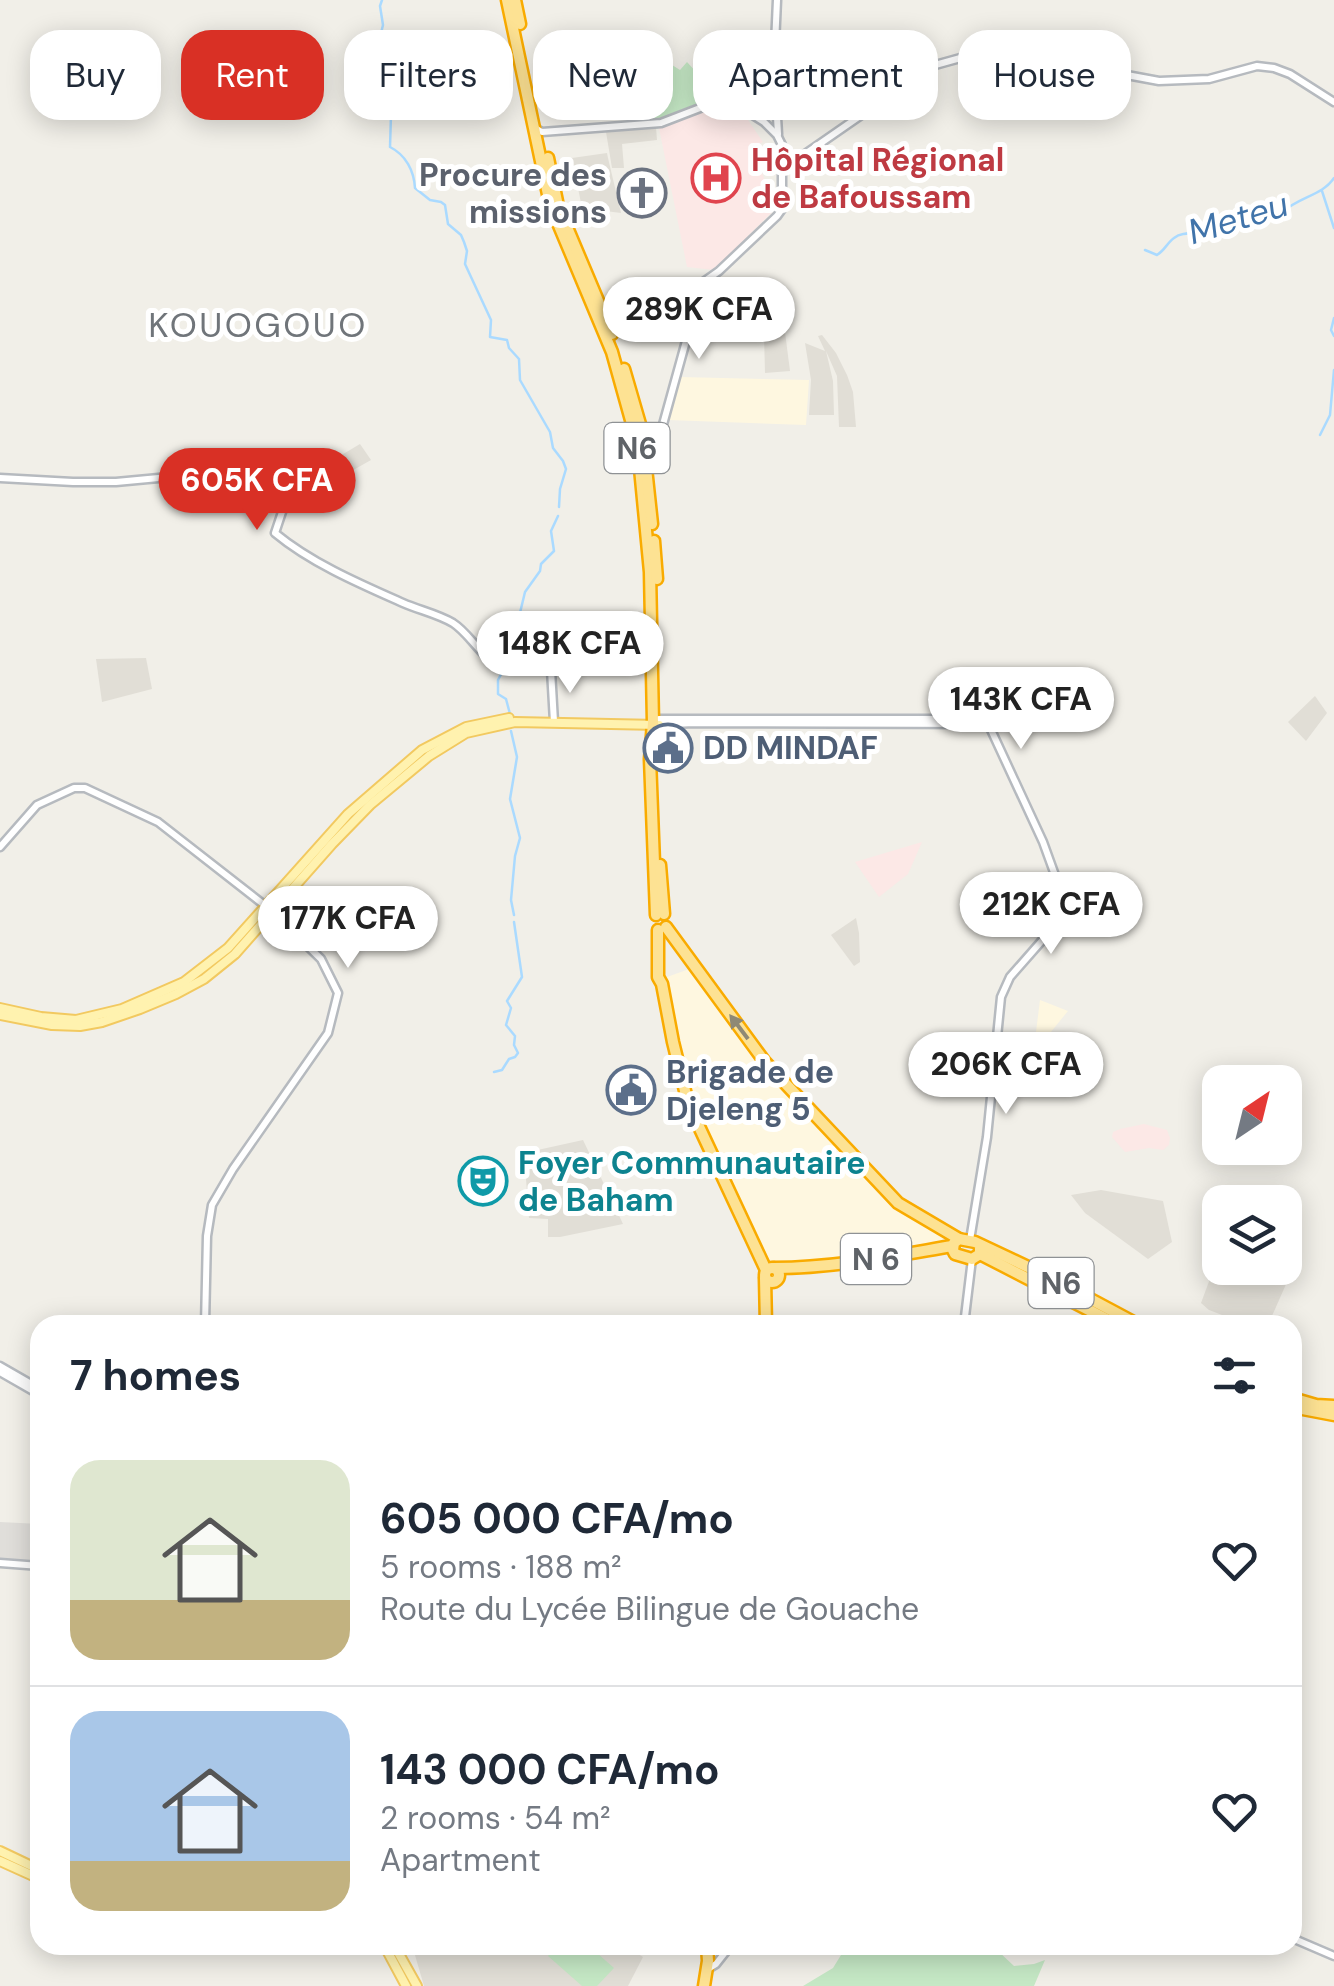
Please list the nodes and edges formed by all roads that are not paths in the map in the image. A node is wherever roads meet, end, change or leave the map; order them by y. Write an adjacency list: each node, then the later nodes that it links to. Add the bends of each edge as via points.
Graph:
1 (511, 0): 4 (highway, N6)
2 (776, 0): 5 (street)
3 (1334, 102): 6 (street, via 1274,68 1159,81 1034,50 982,52 916,74)
4 (538, 130): 5 (street, via 661,123 726,98); 7 (highway, N6)
5 (777, 135): 6 (street)
6 (782, 170): 7 (street, via 782,209 698,290 662,428)
7 (638, 431): 10 (highway, N6, via 657,572)
8 (0, 478): 9 (street, via 116,482 180,476 246,484 284,506 275,533 316,560 449,621 504,666 552,670)
9 (554, 721): 10 (main road); 12 (main road, via 502,724 450,742 370,805)
10 (656, 721): 13 (highway, N6); 15 (street, via 987,721 1068,911 1010,977 1001,997 987,1138)
11 (0, 847): 12 (street, via 37,805 80,786 158,822)
12 (268, 909): 14 (main road, via 224,964 117,1018 52,1025); 18 (street, via 321,959 338,992 328,1032 212,1205)
13 (662, 929): 15 (highway, N6, one-way to 13, via 898,1203 765,1062); 16 (highway, via 658,977 688,1103)
14 (0, 1011)
15 (965, 1248): 16 (highway, N 6); 17 (highway, N6); 20 (street)
16 (771, 1275): 19 (highway)
17 (1084, 1302): 21 (highway, N6); 22 (highway, N6)
18 (204, 1315)
19 (766, 1315)
20 (964, 1315)
21 (1103, 1315)
22 (1115, 1315)
23 (0, 1369): 24 (street)
24 (30, 1386)
25 (1302, 1401): 26 (highway)
26 (1334, 1406)
27 (1302, 1409): 28 (highway)
28 (1334, 1415)
29 (0, 1563): 30 (street)
30 (30, 1565)
31 (0, 1851): 33 (main road)
32 (0, 1861): 34 (main road)
33 (30, 1865)
34 (30, 1875)
35 (1302, 1942): 39 (street)
36 (389, 1955): 41 (main road)
37 (400, 1955): 42 (main road)
38 (723, 1955): 40 (street)
39 (1334, 1956)
40 (704, 1974)
41 (406, 1986)
42 (418, 1986)

